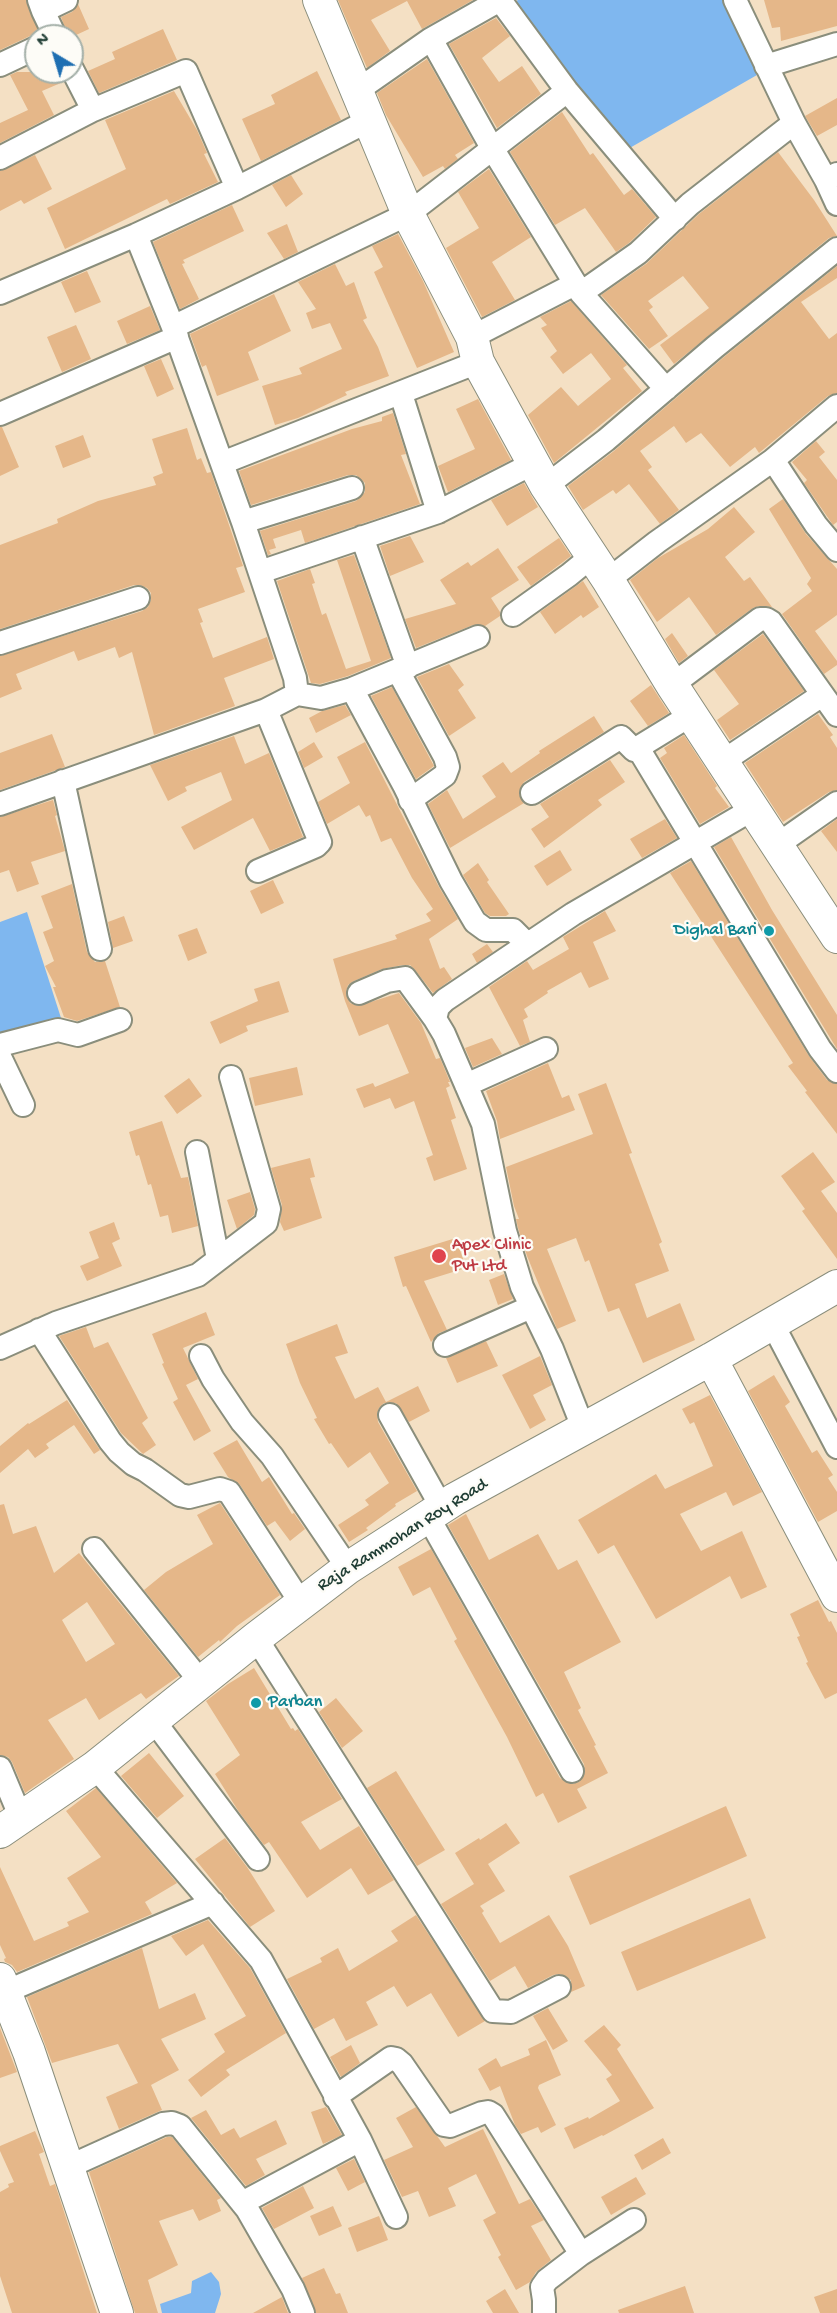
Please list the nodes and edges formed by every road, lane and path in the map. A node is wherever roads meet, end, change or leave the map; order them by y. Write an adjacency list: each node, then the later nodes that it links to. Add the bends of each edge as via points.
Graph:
1 (66, 0): 5 (street)
2 (319, 0): 13 (street)
3 (500, 0): 7 (street); 14 (street)
4 (735, 0): 11 (street)
5 (41, 6): 6 (street)
6 (49, 24)
7 (431, 39): 13 (street); 18 (street)
8 (837, 44): 11 (street)
9 (24, 54): 10 (street)
10 (0, 65)
11 (766, 66): 17 (street)
12 (80, 84): 15 (street)
13 (358, 90): 16 (street)
14 (567, 91): 18 (street); 24 (street)
15 (93, 110): 19 (street); 21 (street, via 186,71)
16 (368, 121): 21 (street); 23 (street)
17 (794, 123): 20 (street); 24 (street)
18 (492, 148): 23 (street); 27 (street)
19 (0, 158)
20 (832, 177): 22 (street)
21 (237, 188): 25 (street)
22 (837, 204)
23 (408, 214): 29 (street); 30 (street)
24 (675, 219): 27 (street, via 638,253)
25 (136, 235): 28 (street); 29 (street)
26 (837, 249): 31 (street)
27 (578, 289): 30 (street); 31 (street)
28 (0, 293)
29 (175, 332): 34 (street); 36 (street)
30 (475, 350): 32 (street); 37 (street)
31 (666, 389): 37 (street, via 606,440)
32 (401, 394): 36 (street); 39 (street)
33 (837, 406): 35 (street)
34 (0, 414)
35 (773, 460): 42 (street); 43 (street, via 657,542)
36 (222, 464): 40 (street)
37 (540, 475): 39 (street); 43 (street)
38 (352, 488): 40 (street)
39 (438, 512): 41 (street)
40 (243, 522): 44 (street)
41 (362, 537): 44 (street); 49 (street)
42 (837, 550)
43 (600, 568): 46 (street, via 569,575); 50 (street)
44 (260, 572): 52 (street)
45 (138, 598): 48 (street)
46 (513, 615)
47 (478, 637): 49 (street)
48 (0, 643)
49 (403, 669): 51 (street); 61 (street, via 448,767 445,775)
50 (672, 686): 53 (street, via 760,619 766,619); 55 (street)
51 (352, 689): 52 (street, via 321,698); 61 (street)
52 (297, 694): 54 (street)
53 (822, 695): 56 (street); 58 (street)
54 (266, 710): 59 (street); 67 (street, via 320,842)
55 (691, 715): 57 (street); 58 (street)
56 (837, 715)
57 (638, 748): 60 (street, via 634,750 621,737); 65 (street)
58 (722, 762): 64 (street)
59 (63, 781): 63 (street); 70 (street)
60 (532, 792)
61 (410, 800): 69 (street, via 475,922 486,930 513,930)
62 (837, 803): 66 (street)
63 (0, 804)
64 (753, 809): 65 (street); 66 (street)
65 (694, 842): 69 (street); 77 (street)
66 (777, 845): 68 (street)
67 (258, 871)
68 (835, 929)
69 (527, 944): 72 (street, via 445,1000)
70 (100, 950)
71 (359, 993): 72 (street, via 405,978)
72 (435, 1019): 79 (street)
73 (120, 1020): 74 (street, via 78,1035 58,1030)
74 (0, 1046)
75 (546, 1049): 79 (street)
76 (0, 1056): 80 (street)
77 (837, 1071)
78 (231, 1077): 82 (street, via 269,1217)
79 (466, 1085): 84 (street, via 483,1124 505,1231)
80 (23, 1105)
81 (197, 1152): 82 (street)
82 (218, 1259): 86 (street, via 198,1275)
83 (837, 1286): 85 (street, Raja Rammohan Roy Road)
84 (531, 1307): 87 (street); 92 (street)
85 (772, 1323): 90 (street, Raja Rammohan Roy Road); 93 (street)
86 (39, 1330): 88 (street); 98 (street, via 119,1452 180,1495 189,1497 220,1489 229,1492)
87 (445, 1345)
88 (0, 1348)
89 (201, 1356): 96 (street, via 242,1422 278,1464)
90 (711, 1359): 92 (street, Raja Rammohan Roy Road); 97 (street)
91 (390, 1415): 94 (street)
92 (584, 1430): 94 (street, Raja Rammohan Roy Road)
93 (837, 1447)
94 (435, 1512): 96 (street, Raja Rammohan Roy Road); 104 (street)
95 (94, 1549): 100 (street)
96 (348, 1568): 98 (street, Raja Rammohan Roy Road)
97 (837, 1596)
98 (301, 1603): 99 (street, Raja Rammohan Roy Road)
99 (256, 1638): 100 (street, Raja Rammohan Roy Road); 109 (street, via 493,2011 511,2012)
100 (201, 1682): 101 (street, Raja Rammohan Roy Road)
101 (154, 1720): 102 (street, Raja Rammohan Roy Road); 106 (street)
102 (95, 1767): 105 (street, Raja Rammohan Roy Road); 107 (street)
103 (0, 1768): 105 (street)
104 (572, 1772)
105 (11, 1825)
106 (258, 1858)
107 (213, 1903): 108 (street); 110 (street, via 261,1960)
108 (2, 1985): 112 (street)
109 (559, 1987)
110 (335, 2097): 111 (street); 116 (street, via 391,2058 402,2064 444,2125 482,2113 493,2115)
111 (360, 2140): 113 (street); 114 (street)
112 (68, 2167): 113 (street, via 172,2123 180,2127); 117 (street)
113 (242, 2203): 118 (street)
114 (396, 2217)
115 (634, 2220): 116 (street)
116 (581, 2254): 119 (street, via 542,2287)
117 (117, 2313)
118 (303, 2313)
119 (544, 2313)

